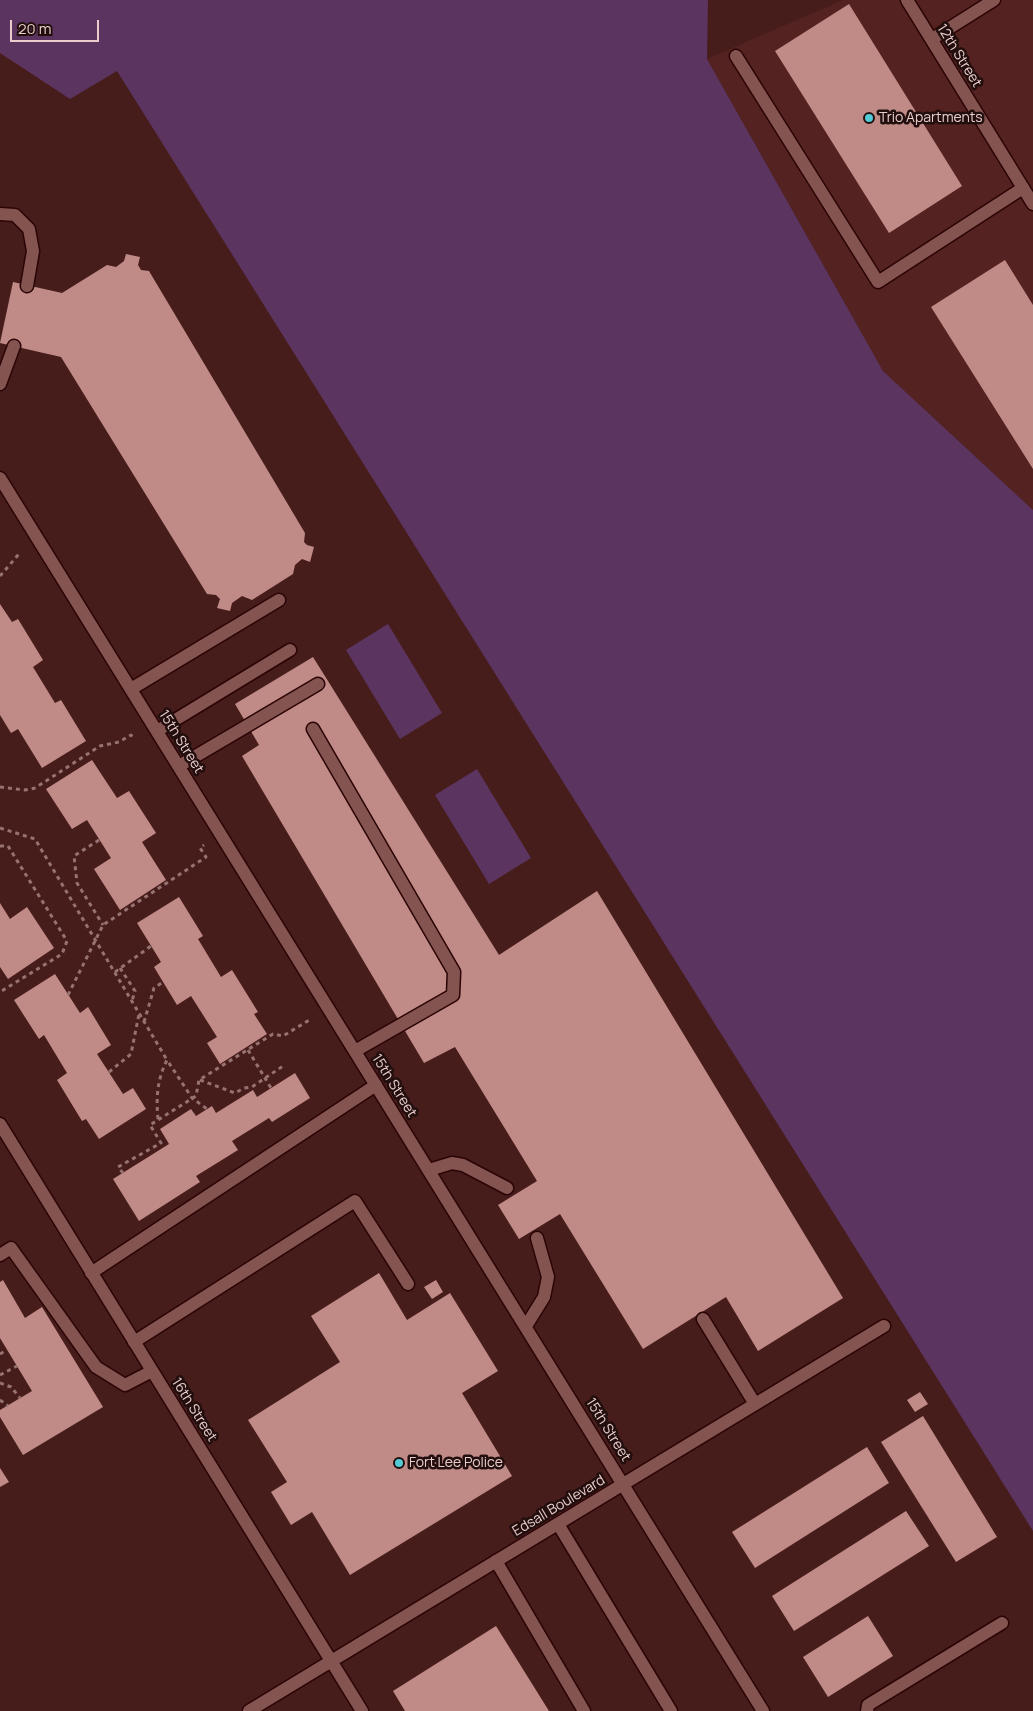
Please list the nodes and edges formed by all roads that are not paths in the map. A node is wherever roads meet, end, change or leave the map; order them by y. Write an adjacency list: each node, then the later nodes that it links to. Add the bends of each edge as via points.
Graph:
1 (907, 0): 3 (street, 12th Street)
2 (994, 0): 3 (street)
3 (932, 39): 5 (street, 12th Street)
4 (736, 56): 5 (street, via 878,282)
5 (1023, 188): 6 (street, 12th Street)
6 (1033, 204)
7 (0, 214): 8 (street, via 15,215 29,229 33,251)
8 (27, 286)
9 (14, 346): 10 (street)
10 (0, 384)
11 (0, 479): 15 (street, 15th Street)
12 (279, 600): 15 (street)
13 (290, 650): 17 (street)
14 (318, 684): 18 (street)
15 (131, 689): 17 (street, 15th Street)
16 (313, 730): 19 (street, via 454,972 453,995)
17 (157, 731): 18 (street, 15th Street)
18 (178, 766): 19 (street, 15th Street)
19 (355, 1051): 20 (street, 15th Street)
20 (376, 1085): 22 (street, 15th Street); 26 (street)
21 (0, 1124): 26 (street, 16th Street)
22 (429, 1170): 23 (street, via 452,1162); 29 (street, 15th Street)
23 (507, 1188)
24 (537, 1238): 29 (street, via 548,1277 544,1297)
25 (0, 1255): 32 (street, via 11,1248 96,1367 125,1385)
26 (92, 1273): 31 (street, 16th Street)
27 (408, 1284): 31 (street, via 355,1202)
28 (703, 1319): 33 (street)
29 (526, 1326): 34 (street, 15th Street)
30 (884, 1326): 33 (street, Edsall Boulevard)
31 (134, 1342): 32 (street, 16th Street)
32 (152, 1371): 38 (street, 16th Street)
33 (755, 1404): 34 (street, Edsall Boulevard)
34 (623, 1484): 35 (street, Edsall Boulevard); 43 (street, 15th Street)
35 (558, 1524): 36 (street, Edsall Boulevard); 42 (street)
36 (496, 1562): 38 (street, Edsall Boulevard); 41 (street)
37 (1002, 1623): 44 (street, via 868,1704)
38 (331, 1661): 39 (street, Edsall Boulevard); 40 (street, 16th Street)
39 (249, 1711)
40 (362, 1711)
41 (584, 1711)
42 (670, 1711)
43 (763, 1711)
44 (866, 1711)

